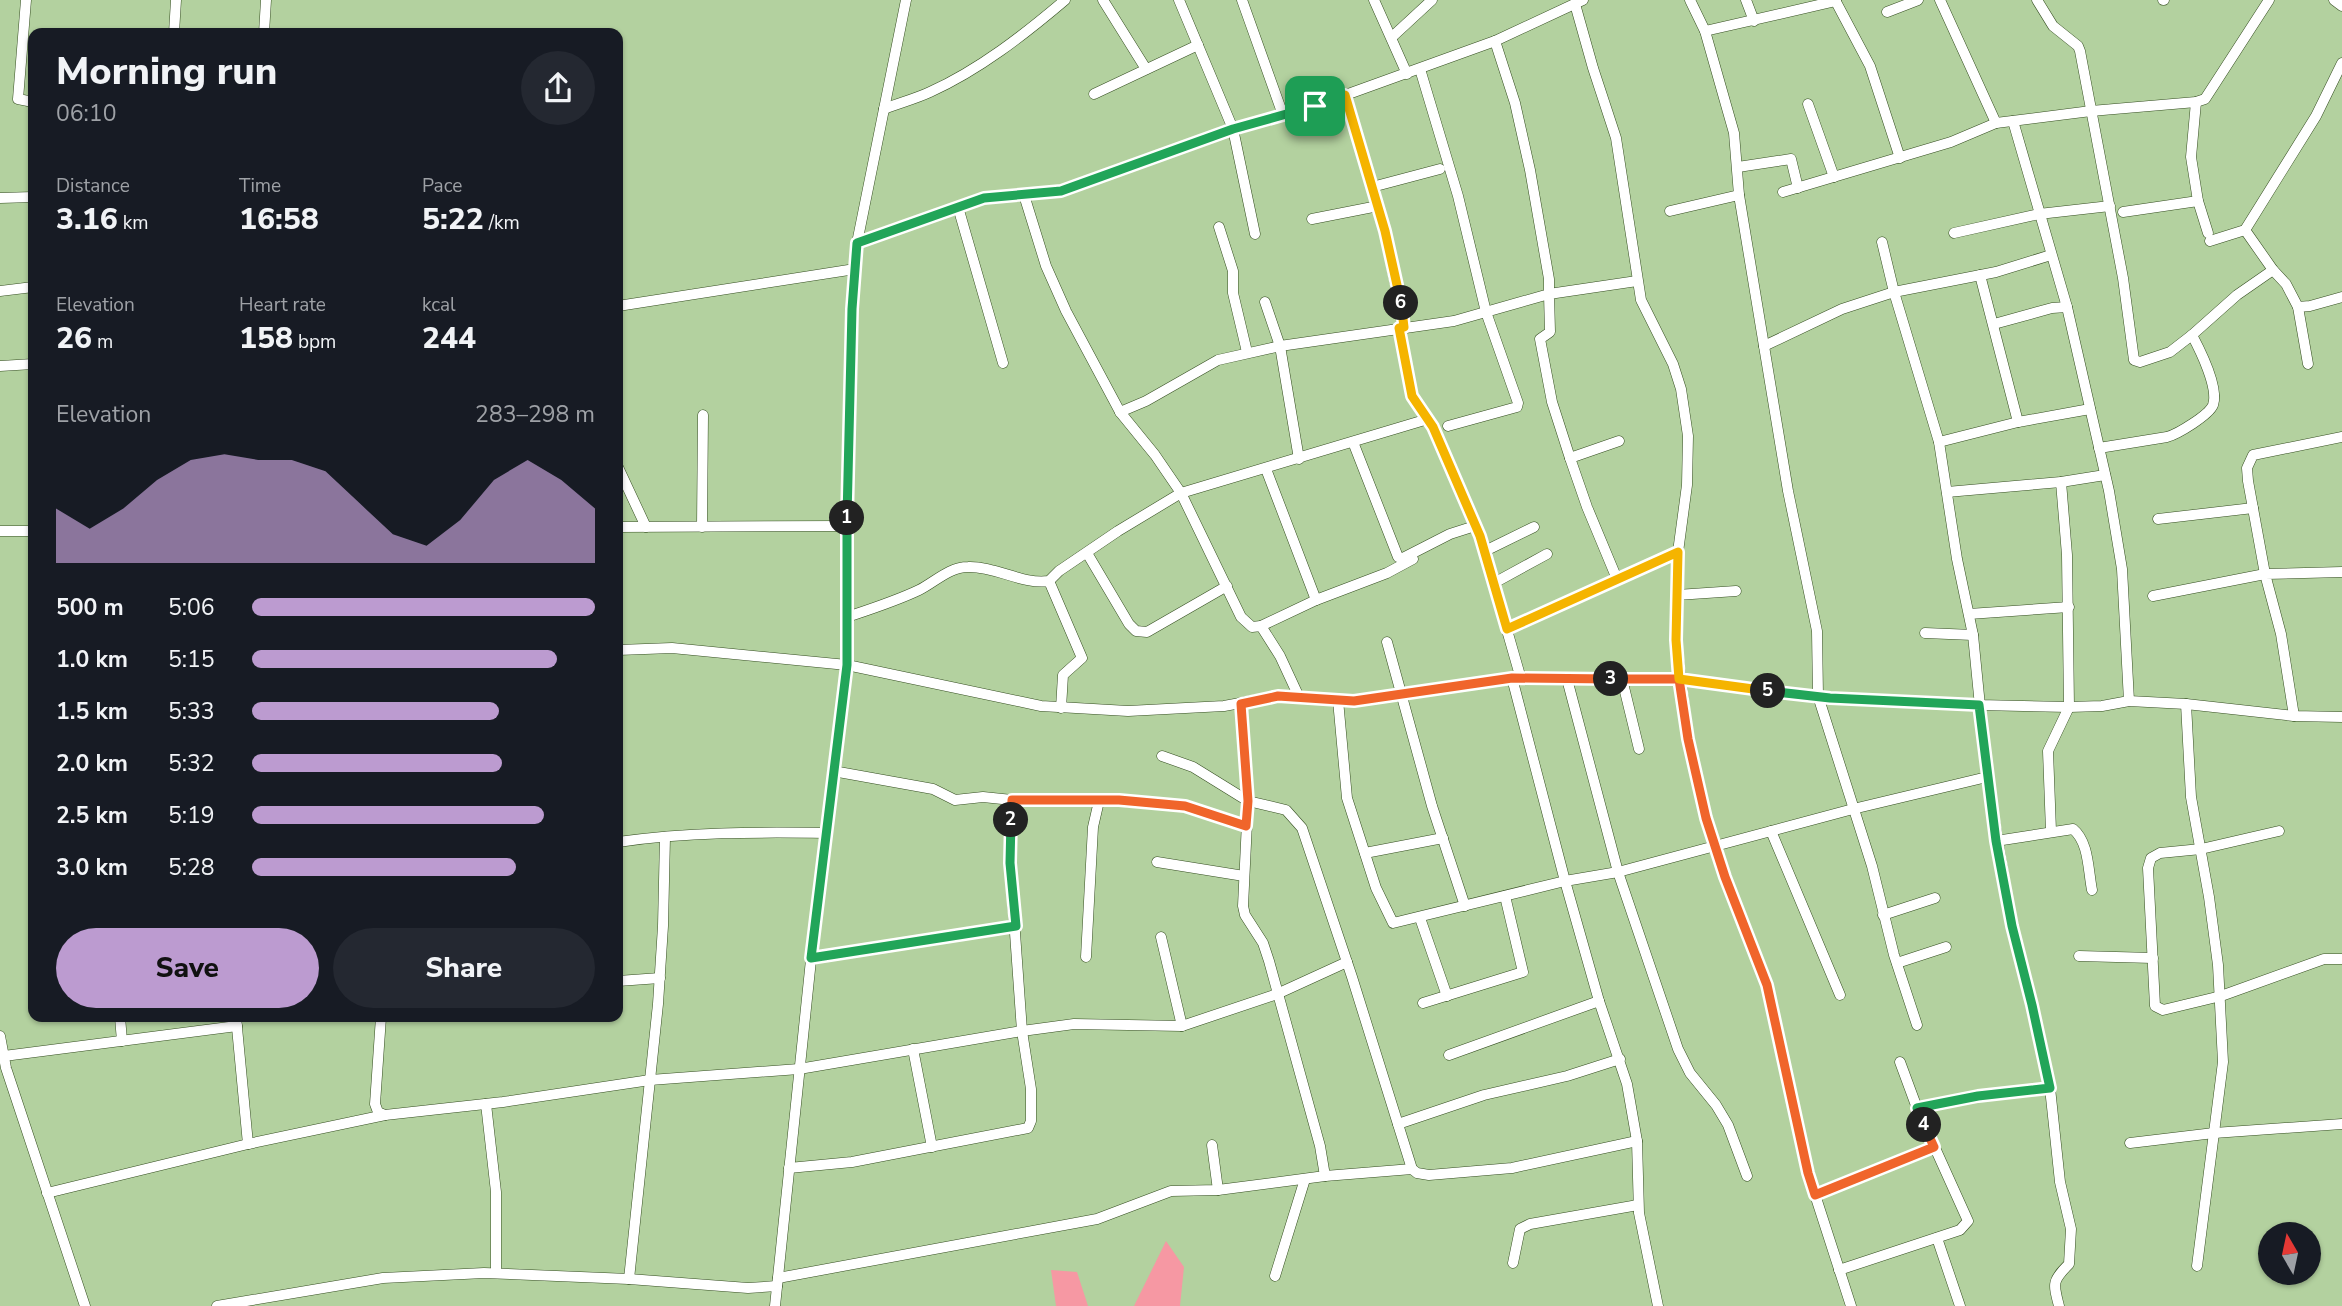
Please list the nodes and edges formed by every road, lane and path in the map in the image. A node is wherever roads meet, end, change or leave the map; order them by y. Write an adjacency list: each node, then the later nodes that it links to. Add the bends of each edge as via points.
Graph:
1 (26, 0): 35 (street, via 18,99)
2 (176, 0): 23 (street)
3 (265, 0): 24 (street)
4 (906, 0): 38 (street)
5 (1065, 0): 38 (street, via 966,73)
6 (1103, 0): 30 (street)
7 (1179, 0): 28 (street)
8 (1242, 0): 40 (street)
9 (1374, 0): 26 (street)
10 (1432, 0): 26 (street)
11 (1690, 0): 25 (street)
12 (1746, 0): 22 (street)
13 (1918, 0): 21 (street)
14 (1940, 0): 42 (street)
15 (2037, 0): 39 (street, via 2053,26 2080,51)
16 (2269, 0): 36 (street, via 2205,99)
17 (2334, 0): 20 (street)
18 (1580, 1): 27 (street); 73 (street, via 1593,68 1616,138)
19 (1835, 1): 22 (street); 44 (street, via 1870,66)
20 (2342, 6)
21 (1886, 12)
22 (1754, 21): 25 (street)
23 (174, 28)
24 (264, 28)
25 (1705, 31): 45 (street, via 1734,133)
26 (1392, 37): 32 (street)
27 (1494, 41): 31 (street); 77 (street, via 1515,103 1530,170)
28 (1198, 45): 30 (street); 43 (street)
29 (2342, 63): 64 (street, via 2316,116)
30 (1146, 69): 33 (street)
31 (1420, 69): 32 (street); 83 (street)
32 (1407, 74): 34 (street)
33 (1094, 94)
34 (1345, 95): 40 (street); 48 (street)
35 (28, 101)
36 (2196, 102): 39 (street); 55 (street, via 2191,157)
37 (1808, 104): 47 (street)
38 (884, 109): 68 (street)
39 (2091, 111): 41 (street); 58 (street)
40 (1283, 115): 43 (street)
41 (2013, 121): 42 (street); 61 (street)
42 (1996, 124): 44 (street)
43 (1233, 129): 51 (street, via 1061,191); 66 (street)
44 (1900, 158): 47 (street)
45 (1738, 167): 49 (street, via 1791,159); 52 (street)
46 (1440, 169): 48 (street)
47 (1834, 177): 49 (street)
48 (1372, 187): 57 (street)
49 (1798, 188): 50 (street)
50 (1783, 192)
51 (1024, 195): 56 (street, via 984,198); 95 (street, via 1066,311)
52 (1739, 195): 59 (street); 88 (street)
53 (28, 197): 54 (street)
54 (0, 198)
55 (2198, 201): 60 (street); 64 (street, via 2209,237)
56 (958, 206): 68 (street); 90 (street)
57 (1378, 206): 62 (street); 85 (street, via 1399,289)
58 (2110, 206): 61 (street); 86 (street, via 2134,360 2170,352)
59 (1670, 211)
60 (2123, 212)
61 (2039, 214): 65 (street); 69 (street)
62 (1312, 219)
63 (1219, 227): 89 (street, via 1233,271 1233,293)
64 (2245, 230): 71 (street)
65 (1954, 233)
66 (1255, 234)
67 (1882, 242): 76 (street)
68 (857, 243): 70 (street)
69 (2051, 255): 72 (street); 81 (street)
70 (855, 270): 80 (street); 119 (street)
71 (2273, 270): 82 (street); 86 (street)
72 (1980, 275): 76 (street); 84 (street)
73 (1637, 281): 77 (street); 124 (street, via 1641,300 1681,388 1688,436)
74 (28, 288): 75 (street)
75 (0, 291)
76 (1894, 292): 88 (street, via 1842,309); 103 (street)
77 (1549, 294): 83 (street); 105 (street, via 1550,332 1540,340 1552,402)
78 (2342, 297): 82 (street)
79 (1265, 302): 87 (street)
80 (623, 305)
81 (2067, 307): 84 (street); 94 (street)
82 (2298, 307): 92 (street)
83 (1486, 312): 85 (street); 99 (street, via 1517,407)
84 (1994, 324): 98 (street)
85 (1402, 327): 87 (street); 97 (street, via 1412,396)
86 (2192, 335): 104 (street, via 2214,393 2208,412 2176,434)
87 (1280, 346): 89 (street); 106 (street)
88 (1764, 346): 153 (street, via 1817,631)
89 (1247, 352): 95 (street, via 1218,360)
90 (1003, 363)
91 (28, 364): 93 (street)
92 (2308, 364)
93 (0, 366)
94 (2090, 409): 98 (street); 104 (street)
95 (1121, 412): 112 (street)
96 (703, 415): 118 (street)
97 (1428, 419): 102 (street); 115 (street)
98 (2018, 422): 103 (street)
99 (1448, 426)
100 (2342, 437): 113 (street, via 2253,455 2248,468)
101 (1619, 441): 105 (street)
102 (1353, 442): 106 (street); 115 (street, via 1398,557)
103 (1939, 442): 111 (street)
104 (2099, 448): 108 (street)
105 (1570, 458): 130 (street)
106 (1298, 459): 107 (street)
107 (1266, 469): 112 (street); 137 (street)
108 (2105, 475): 110 (street); 156 (street, via 2122,569)
109 (623, 478): 117 (street)
110 (2061, 482): 111 (street); 138 (street)
111 (1947, 492): 139 (street)
112 (1181, 493): 125 (street); 133 (street)
113 (2253, 509): 114 (street); 129 (street)
114 (2158, 519)
115 (1475, 526): 123 (street)
116 (623, 527): 117 (street)
117 (646, 527): 118 (street)
118 (702, 527): 119 (street)
119 (847, 527): 140 (street)
120 (1534, 527): 123 (street)
121 (0, 531): 122 (street)
122 (28, 531)
123 (1485, 551): 132 (street)
124 (1678, 552): 130 (street); 135 (street)
125 (1087, 553): 131 (street); 133 (street, via 1136,631 1147,632)
126 (1547, 554): 132 (street)
127 (1413, 559): 137 (street)
128 (2342, 572): 129 (street)
129 (2265, 574): 136 (street); 162 (street, via 2281,634)
130 (1617, 579): 142 (street)
131 (1049, 581): 140 (street, via 1031,582 971,566 959,568 920,589); 161 (street, via 1082,658 1062,677)
132 (1494, 583): 142 (street)
133 (1227, 586): 141 (street, via 1241,617 1251,626)
134 (1736, 591): 135 (street)
135 (1677, 596): 151 (street)
136 (2153, 596)
137 (1316, 600): 141 (street)
138 (2069, 607): 139 (street); 160 (street)
139 (1969, 614): 144 (street)
140 (847, 617): 147 (street)
141 (1261, 626): 154 (street)
142 (1507, 629): 148 (street)
143 (1925, 633): 144 (street)
144 (1973, 635): 159 (street)
145 (1387, 642): 152 (street)
146 (623, 650): 147 (street, via 672,648)
147 (847, 665): 161 (street); 166 (street)
148 (1517, 679): 149 (street); 152 (street); 187 (street)
149 (1567, 679): 150 (street); 185 (street)
150 (1622, 679): 151 (street); 164 (street)
151 (1679, 679): 153 (street); 181 (street, via 1688,739)
152 (1402, 695): 155 (street); 178 (street)
153 (1818, 696): 159 (street); 171 (street)
154 (1299, 697): 155 (street); 157 (street)
155 (1338, 700): 183 (street, via 1347,798)
156 (2129, 701): 158 (street); 160 (street)
157 (1241, 704): 161 (street, via 1128,711); 169 (street)
158 (2186, 704): 162 (street); 182 (street, via 2191,797)
159 (1979, 705): 160 (street); 167 (street)
160 (2069, 706): 174 (street, via 2048,751)
161 (1061, 708)
162 (2294, 716): 163 (street)
163 (2342, 717)
164 (1639, 749)
165 (1162, 756): 169 (street, via 1193,766)
166 (834, 771): 168 (street, via 933,789 955,800); 176 (street)
167 (1987, 777): 171 (street); 180 (street)
168 (1012, 800): 170 (street); 194 (street, via 1010,863)
169 (1248, 801): 172 (street); 202 (street, via 1286,810 1302,828)
170 (1100, 802): 172 (street, via 1185,806); 198 (street, via 1093,827)
171 (1853, 808): 173 (street); 192 (street)
172 (1246, 826): 186 (street)
173 (1772, 831): 181 (street); 207 (street)
174 (2051, 831): 180 (street); 188 (street, via 2073,829 2080,835)
175 (2279, 831): 182 (street)
176 (826, 833): 177 (street); 199 (street)
177 (665, 837): 179 (street); 204 (street)
178 (1443, 838): 183 (street); 191 (street)
179 (623, 841)
180 (1996, 841): 228 (street)
181 (1715, 846): 185 (street); 248 (street, via 1767,985)
182 (2202, 849): 200 (street, via 2151,858); 209 (street)
183 (1364, 853): 193 (street, via 1392,923)
184 (1157, 862): 186 (street)
185 (1618, 872): 187 (street); 244 (street, via 1678,1049 1728,1125)
186 (1244, 876): 206 (street, via 1245,915 1263,943)
187 (1565, 881): 189 (street); 210 (street)
188 (2092, 890)
189 (1506, 896): 191 (street); 208 (street, via 1523,972)
190 (1935, 898): 192 (street)
191 (1465, 906): 193 (street)
192 (1883, 915): 203 (street)
193 (1420, 918): 208 (street)
194 (1016, 926): 199 (street); 218 (street)
195 (1161, 937): 217 (street)
196 (1946, 947): 203 (street)
197 (2079, 956): 200 (street)
198 (1086, 957)
199 (811, 958): 226 (street)
200 (2153, 958): 209 (street, via 2155,1006 2159,1009)
201 (2342, 959): 209 (street, via 2324,959)
202 (1347, 962): 206 (street); 232 (street)
203 (1897, 963): 216 (street)
204 (660, 978): 205 (street); 227 (street)
205 (623, 981)
206 (1277, 994): 217 (street); 243 (street)
207 (1840, 995)
208 (1447, 996): 211 (street)
209 (2221, 996): 234 (street, via 2223,1062)
210 (1600, 1001): 222 (street); 224 (street)
211 (1423, 1003)
212 (120, 1022): 220 (street)
213 (231, 1022): 220 (street)
214 (237, 1022): 237 (street)
215 (381, 1022): 231 (street, via 375,1104 378,1112)
216 (1917, 1025)
217 (1182, 1026): 218 (street, via 1074,1024)
218 (1022, 1031): 221 (street); 239 (street, via 1031,1090 1028,1128)
219 (0, 1036): 223 (street)
220 (122, 1041): 223 (street)
221 (913, 1049): 226 (street); 239 (street)
222 (1449, 1055)
223 (4, 1056): 247 (street)
224 (1620, 1059): 232 (street); 235 (street)
225 (1900, 1062): 230 (street)
226 (800, 1069): 227 (street); 241 (street)
227 (650, 1080): 229 (street); 256 (street)
228 (2050, 1088): 230 (street); 264 (street, via 2060,1182 2071,1229 2069,1264 2054,1282)
229 (486, 1104): 231 (street); 254 (street, via 496,1192)
230 (1917, 1108): 240 (street)
231 (386, 1115): 237 (street)
232 (1398, 1124): 242 (street)
233 (2342, 1125): 234 (street)
234 (2214, 1133): 236 (street); 252 (street)
235 (1637, 1141): 242 (street, via 1512,1168 1429,1175); 249 (street)
236 (2130, 1143)
237 (248, 1144): 247 (street)
238 (1212, 1145): 246 (street)
239 (932, 1147): 241 (street)
240 (1934, 1147): 248 (street); 250 (street, via 1968,1221 1961,1230)
241 (789, 1168): 257 (street)
242 (1412, 1169): 243 (street)
243 (1325, 1176): 245 (street)
244 (1747, 1176)
245 (1305, 1179): 246 (street); 255 (street)
246 (1218, 1190): 257 (street, via 1171,1191 1097,1219)
247 (47, 1192): 258 (street)
248 (1815, 1195): 253 (street)
249 (1638, 1205): 251 (street, via 1530,1224 1520,1229); 261 (street)
250 (1937, 1238): 253 (street); 263 (street)
251 (1513, 1263)
252 (2197, 1266)
253 (1839, 1270): 262 (street)
254 (496, 1273): 256 (street); 259 (street, via 383,1278)
255 (1275, 1276)
256 (629, 1279): 257 (street, via 748,1288)
257 (778, 1282): 260 (street)
258 (85, 1306)
259 (217, 1306)
260 (775, 1306)
261 (1658, 1306)
262 (1851, 1306)
263 (1960, 1306)
264 (2059, 1306)

